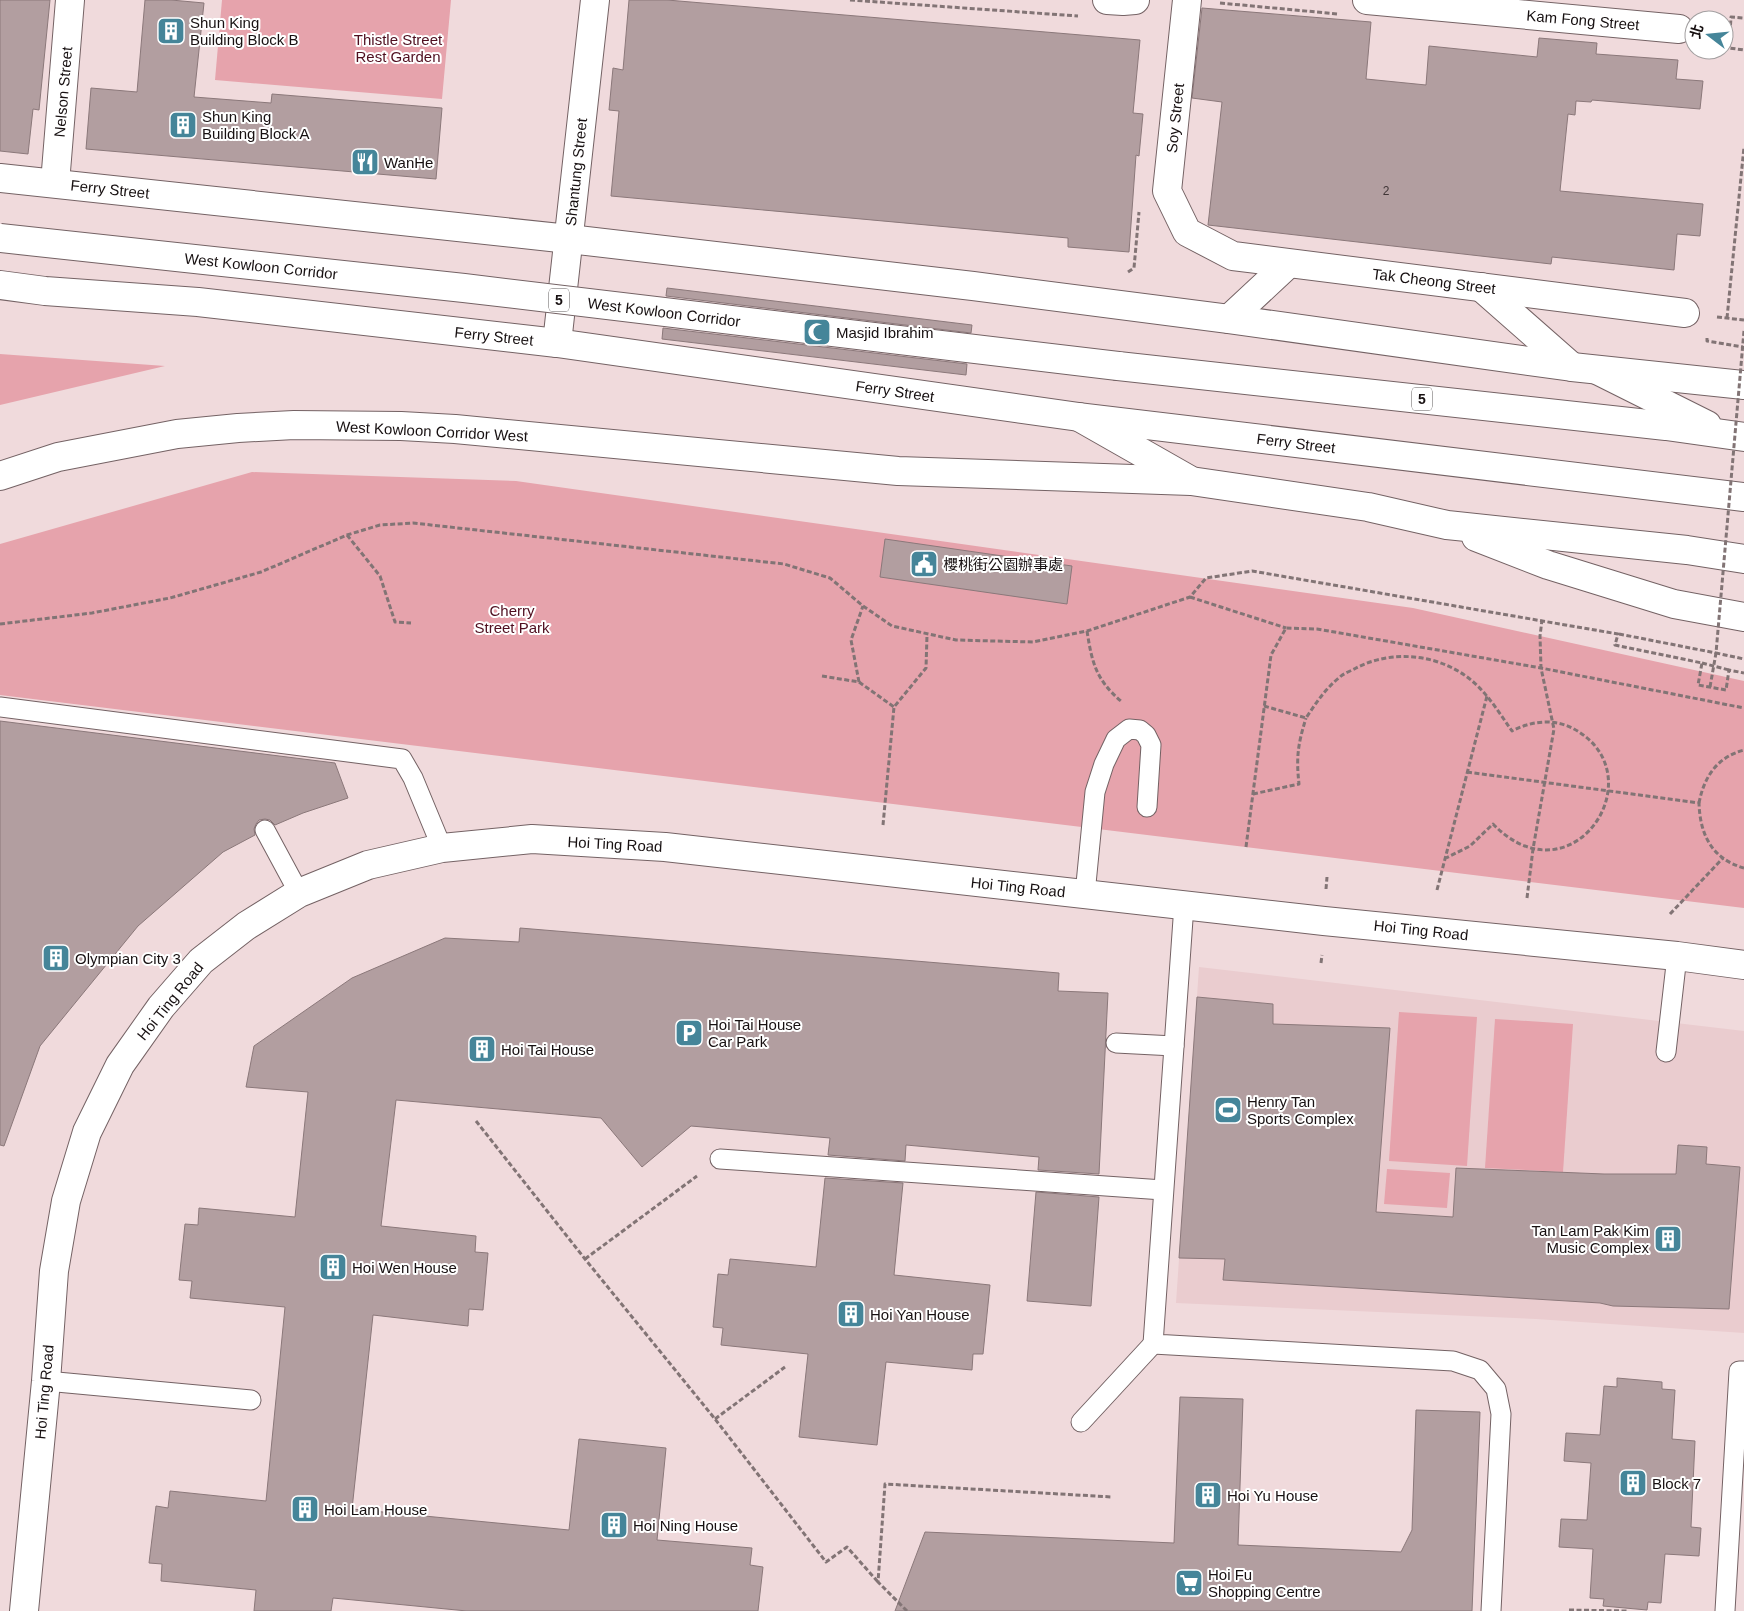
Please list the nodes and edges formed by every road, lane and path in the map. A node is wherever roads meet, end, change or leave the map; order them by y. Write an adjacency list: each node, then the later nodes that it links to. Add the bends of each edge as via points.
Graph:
1 (70, 0): 13 (main road, Nelson Street)
2 (595, 0): 17 (main road, Shantung Street)
3 (850, 0): 9 (path)
4 (1107, 0): 5 (main road)
5 (1134, 0)
6 (1187, 0): 15 (main road, Soy Street, via 1167,191)
7 (1217, 3): 8 (path)
8 (1356, 7): 10 (main road, Kam Fong Street)
9 (1085, 17)
10 (1679, 29)
11 (1744, 147): 26 (path, via 1727,318)
12 (0, 178): 13 (main road, Ferry Street)
13 (55, 183): 17 (main road, Ferry Street)
14 (1139, 210): 19 (path, via 1134,268)
15 (1188, 232): 18 (main road, Tak Cheong Street, via 1233,256)
16 (0, 238): 34 (main road, West Kowloon Corridor / 5, bridge, via 474,289)
17 (569, 238): 25 (main road, Ferry Street); 29 (main road, Shantung Street)
18 (1288, 264): 21 (main road, Tak Cheong Street); 25 (main road)
19 (1126, 273)
20 (0, 285): 22 (main road)
21 (1481, 287): 24 (main road, Tak Cheong Street); 31 (main road)
22 (45, 291): 23 (main road); 29 (main road, Ferry Street, via 198,302)
23 (0, 293)
24 (1685, 313)
25 (1229, 319): 31 (main road, Ferry Street)
26 (1744, 320)
27 (1744, 331): 30 (path, bridge)
28 (1707, 341): 30 (path)
29 (557, 343): 33 (main road, Ferry Street)
30 (1743, 347): 51 (path, bridge)
31 (1584, 369): 32 (main road, Ferry Street); 34 (main road)
32 (1744, 385)
33 (1079, 417): 36 (main road); 37 (main road, Ferry Street)
34 (1735, 435)
35 (0, 476): 36 (main road, West Kowloon Corridor West, via 58,457 177,434 294,425 455,429 898,470)
36 (1191, 481): 38 (main road, via 1368,507)
37 (1744, 497)
38 (1447, 525): 40 (main road); 43 (main road, via 1548,565 1674,604)
39 (346, 535): 42 (path, via 380,525 413,523 784,564 830,578); 45 (path, via 380,576 395,622); 46 (path, via 261,572 170,598 92,613)
40 (1744, 559)
41 (1190, 597): 44 (path, via 1206,578 1252,571); 47 (path); 48 (path)
42 (863, 606): 50 (path, via 892,626); 58 (path, via 851,640)
43 (1744, 617)
44 (1542, 620): 49 (path); 54 (path)
45 (410, 623)
46 (0, 624)
47 (1286, 628): 54 (path, via 1317,629); 61 (path, via 1271,655)
48 (1087, 631): 50 (path, via 1033,642 956,640); 67 (path, via 1097,675 1123,703)
49 (1618, 634): 51 (path); 53 (path, via 1615,645)
50 (927, 635): 63 (path, via 926,668)
51 (1716, 653): 52 (path, bridge); 59 (path, bridge)
52 (1744, 659)
53 (1702, 663): 55 (path); 59 (path, via 1698,685)
54 (1542, 668): 64 (path); 66 (path)
55 (1730, 670): 56 (path); 59 (path, via 1726,690)
56 (1744, 673)
57 (822, 676): 58 (path)
58 (859, 682): 63 (path)
59 (1710, 687)
60 (1487, 696): 65 (path, via 1454,668 1429,659 1402,656 1370,661 1341,676 1321,695); 66 (path, via 1512,731 1535,722); 69 (path)
61 (1264, 706): 65 (path); 72 (path)
62 (0, 707): 78 (lane, via 402,759)
63 (894, 707): 75 (path)
64 (1744, 708)
65 (1306, 718): 72 (path, via 1298,744 1299,784)
66 (1553, 722): 70 (path); 71 (path, via 1582,733 1592,742 1607,772)
67 (1129, 729): 74 (lane, via 1140,730 1151,746); 85 (lane, via 1116,739 1095,792)
68 (1744, 750): 73 (path, via 1722,760 1710,772 1702,787)
69 (1467, 772): 70 (path); 80 (path)
70 (1545, 783): 71 (path); 79 (path)
71 (1608, 791): 73 (path); 79 (path, via 1604,810 1578,841 1551,850)
72 (1253, 794): 77 (path)
73 (1699, 803): 81 (path, via 1704,834)
74 (1147, 807)
75 (883, 825)
76 (264, 830): 84 (lane)
77 (1246, 847)
78 (442, 848): 84 (main road, Hoi Ting Road, via 368,865); 85 (main road, Hoi Ting Road, via 532,839 665,847)
79 (1534, 849): 80 (path, via 1518,844 1493,824 1470,846); 86 (path)
80 (1446, 858): 83 (path)
81 (1723, 858): 82 (path); 88 (path)
82 (1744, 868)
83 (1437, 890)
84 (300, 893): 101 (main road, Hoi Ting Road, via 246,926 201,961 161,1007 120,1065 87,1132 66,1202 54,1271)
85 (1085, 894): 87 (main road, Hoi Ting Road)
86 (1527, 898)
87 (1184, 905): 89 (main road, Hoi Ting Road); 92 (lane)
88 (1670, 914)
89 (1677, 956): 90 (main road, Hoi Ting Road); 93 (lane)
90 (1744, 965)
91 (1116, 1043): 92 (lane)
92 (1174, 1046): 96 (lane)
93 (1666, 1052)
94 (476, 1121): 97 (path)
95 (720, 1159): 96 (lane); 97 (path)
96 (1163, 1190): 98 (lane)
97 (585, 1260): 103 (path)
98 (1153, 1344): 104 (lane); 110 (lane, via 1452,1361 1480,1370 1496,1389 1501,1414)
99 (785, 1367): 103 (path)
100 (1744, 1371): 112 (lane, via 1739,1371)
101 (46, 1381): 102 (lane); 108 (main road, Hoi Ting Road)
102 (251, 1400)
103 (715, 1419): 106 (path, via 826,1562 847,1547)
104 (1081, 1422)
105 (1112, 1497): 106 (path, via 885,1484)
106 (878, 1582): 109 (path)
107 (1569, 1610): 111 (path)
108 (24, 1611)
109 (907, 1611)
110 (1491, 1611)
111 (1628, 1611)
112 (1725, 1611)

